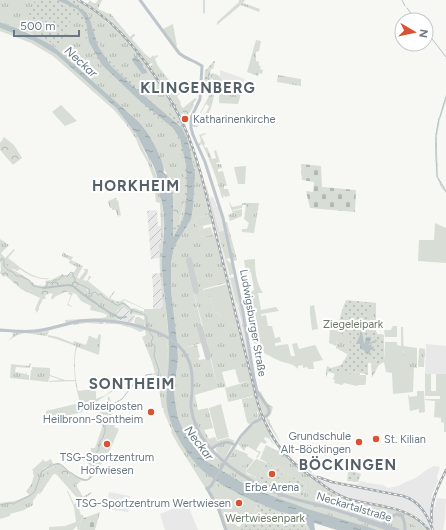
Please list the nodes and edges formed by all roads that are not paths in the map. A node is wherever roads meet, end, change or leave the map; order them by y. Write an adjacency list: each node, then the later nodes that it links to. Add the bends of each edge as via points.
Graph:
1 (140, 0): 3 (main road, Ludwigsburger Straße, via 177,51 202,68 200,98 192,117 191,128 211,178 226,230 254,378 258,393 269,409 267,415 247,428)
2 (0, 330): 4 (main road, Neckartalstraße, via 27,332 71,323 117,322 144,328 172,340 186,356 191,367 193,418)
3 (234, 443): 4 (main road, via 221,442); 8 (main road, via 208,488)
4 (212, 451): 5 (main road, Neckartalstraße, via 228,465 261,486)
5 (328, 509): 6 (main road, Neckartalstraße); 7 (main road, Neckartalstraße)
6 (358, 519): 9 (main road, Neckartalstraße); 10 (main road, Neckartalstraße)
7 (379, 524): 11 (main road, Neckartalstraße); 12 (main road, via 385,524 393,516 398,515 404,520)
8 (226, 530)
9 (390, 530)
10 (394, 530)
11 (399, 530): 12 (main road, via 391,523 396,516 402,519)
12 (404, 530)

